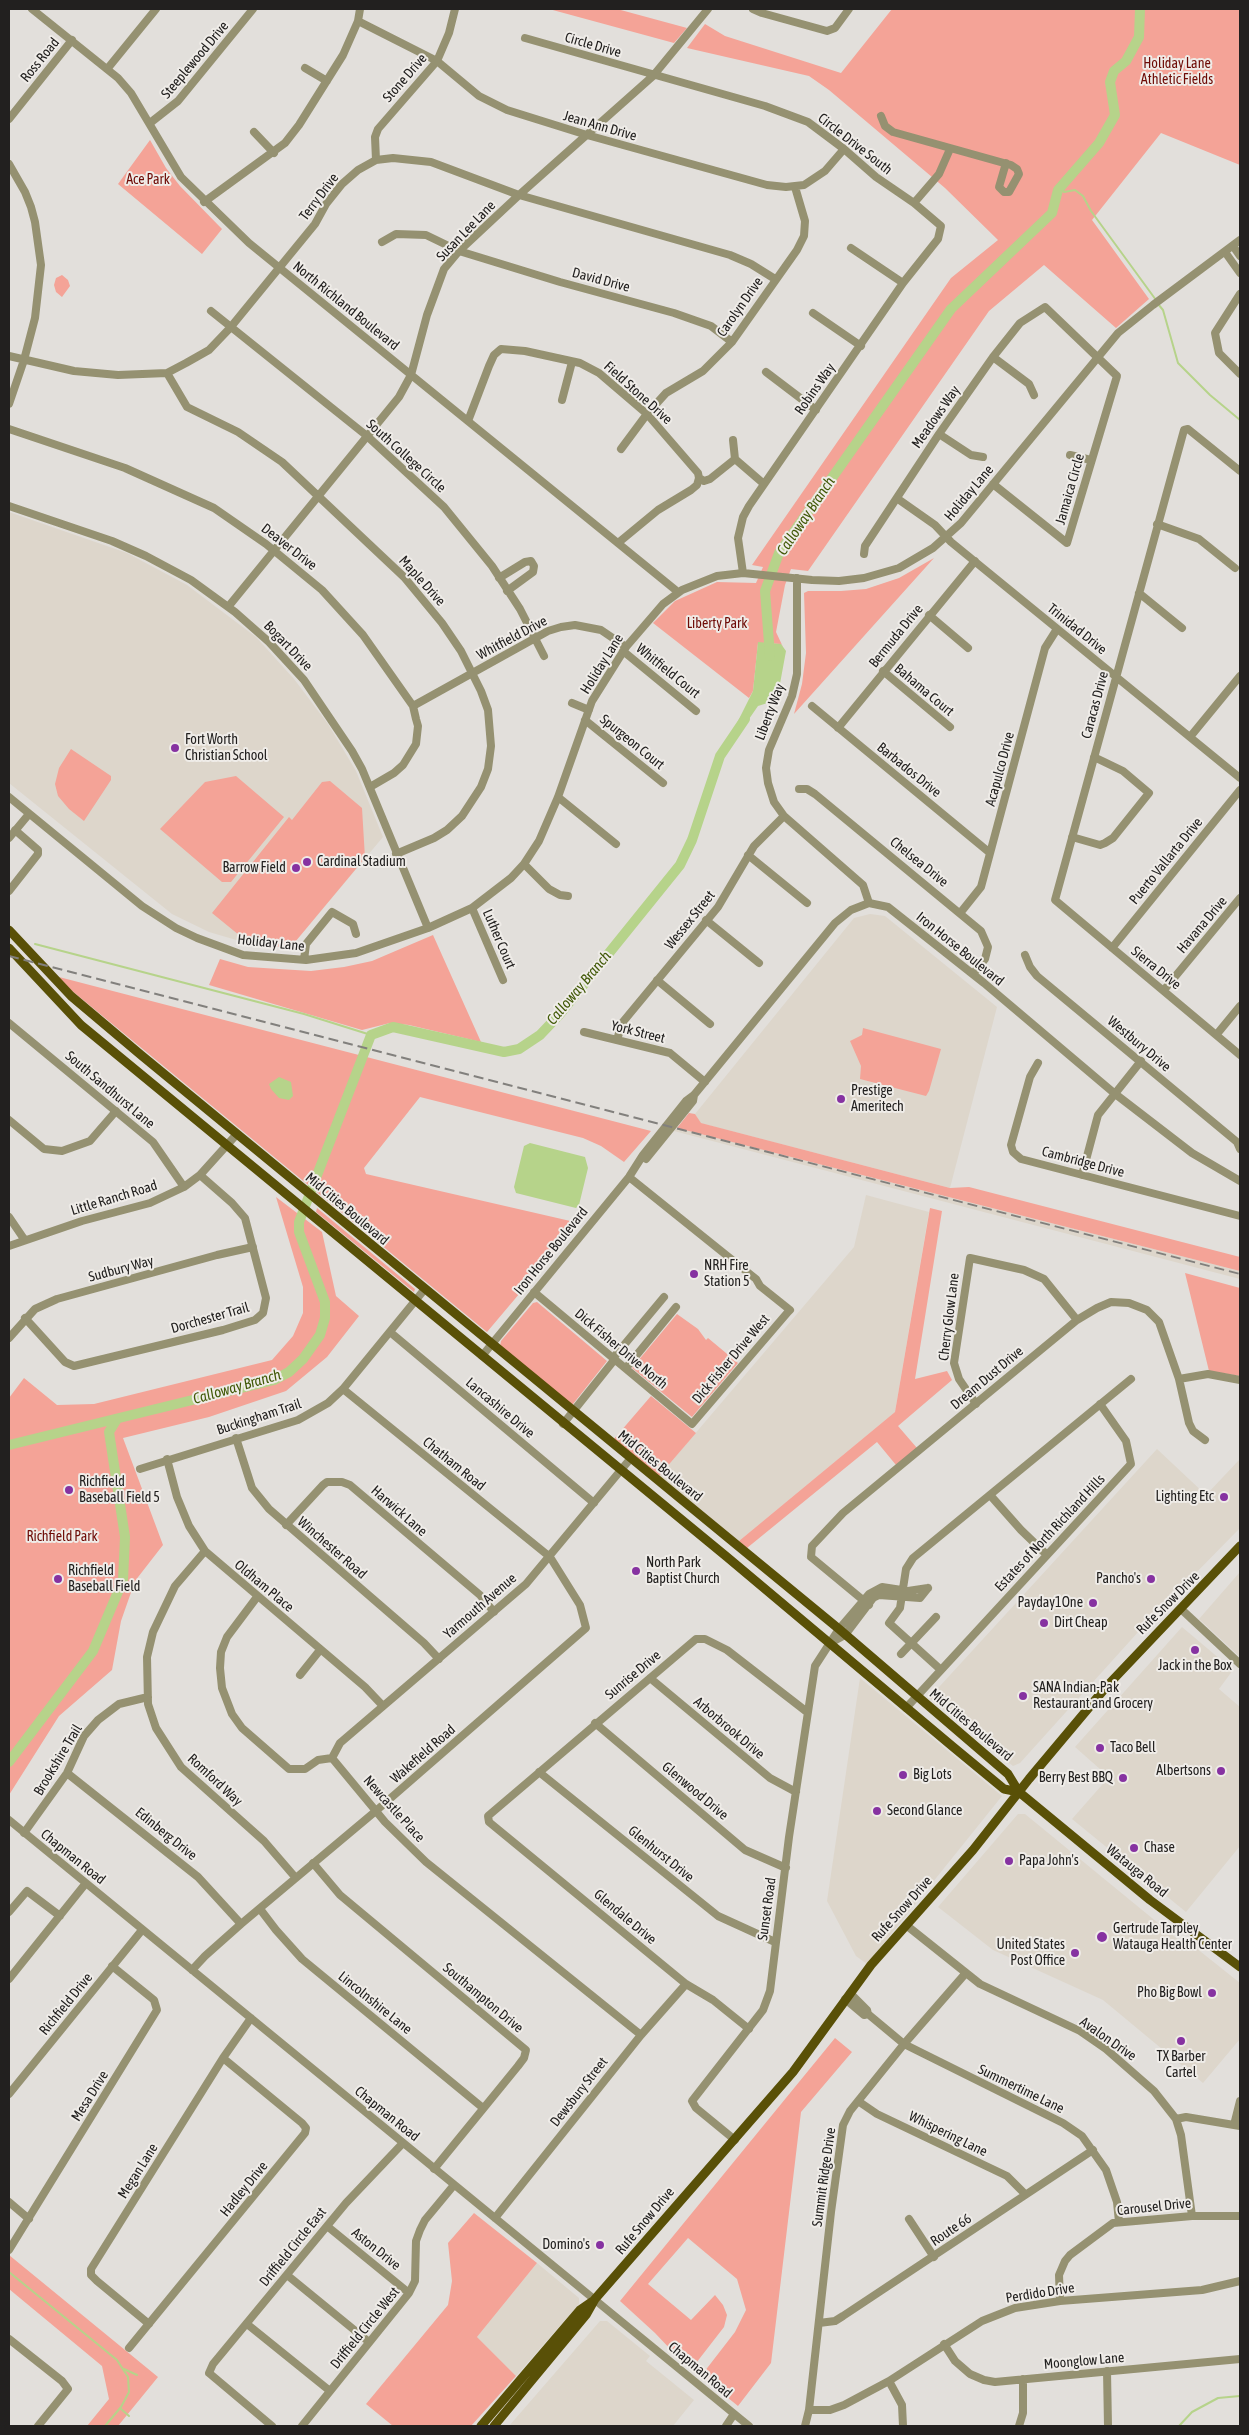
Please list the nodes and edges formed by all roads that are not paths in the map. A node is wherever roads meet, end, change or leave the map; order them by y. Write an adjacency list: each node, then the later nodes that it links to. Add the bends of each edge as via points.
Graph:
1 (32, 9): 11 (street, North Richland Boulevard)
2 (156, 9): 13 (street)
3 (253, 9): 19 (street, Steeplewood Drive, via 178,101)
4 (360, 9): 9 (street)
5 (455, 9): 12 (street, Stone Drive)
6 (708, 9): 15 (street, Susan Lee Lane)
7 (753, 9): 8 (street, via 828,31)
8 (849, 9)
9 (358, 21): 12 (street, Jean Ann Drive); 16 (street)
10 (525, 38): 15 (street, Circle Drive)
11 (72, 40): 13 (street, North Richland Boulevard); 18 (street, Ross Road)
12 (437, 61): 21 (street, Jean Ann Drive, via 490,103 526,118); 25 (street, Stone Drive, via 378,129)
13 (108, 68): 19 (street, North Richland Boulevard, via 131,93)
14 (305, 68): 16 (street)
15 (653, 76): 21 (street, Susan Lee Lane); 22 (street, Circle Drive South, via 786,112 808,122)
16 (327, 81): 24 (street, via 299,125)
17 (881, 116): 23 (street, via 885,126 894,132)
18 (9, 119)
19 (150, 123): 30 (street, North Richland Boulevard, via 181,177)
20 (254, 132): 24 (street)
21 (587, 135): 28 (street, Jean Ann Drive, via 768,185); 29 (street, Susan Lee Lane)
22 (844, 149): 28 (street, Jean Ann Drive, via 818,178); 31 (street, Circle Drive South, via 876,177)
23 (950, 149): 26 (street); 31 (street, via 944,166)
24 (274, 153): 30 (street)
25 (376, 160): 29 (street, Terry Drive, via 393,158 431,162); 40 (street, Terry Drive, via 342,184)
26 (1006, 163)
27 (9, 164): 53 (street, via 31,207 41,265 38,308)
28 (795, 187): 42 (street, Carolyn Drive, via 805,222 804,236)
29 (519, 195): 37 (street, Susan Lee Lane); 42 (street, Terry Drive, via 730,254)
30 (204, 202): 40 (street, North Richland Boulevard)
31 (914, 203): 32 (street, Circle Drive South, via 941,226)
32 (941, 230): 43 (street, Robins Way, via 938,239)
33 (1240, 240): 35 (street, Holiday Lane)
34 (382, 242): 37 (street, David Drive, via 396,234 411,233 426,235)
35 (1233, 246): 38 (street, Holiday Lane); 39 (street)
36 (850, 248): 43 (street)
37 (460, 251): 48 (street, David Drive, via 674,312 711,326); 58 (street, Susan Lee Lane, via 444,269 439,281)
38 (1225, 252): 41 (street); 52 (street, Holiday Lane, via 1118,333)
39 (1240, 256)
40 (280, 267): 47 (street, Terry Drive); 58 (street, North Richland Boulevard)
41 (1240, 273)
42 (775, 280): 48 (street, Carolyn Drive)
43 (903, 283): 49 (street, Robins Way)
44 (1240, 294): 57 (street, via 1214,333 1219,353)
45 (211, 311): 47 (street, South College Circle)
46 (813, 313): 49 (street)
47 (230, 328): 55 (street, Terry Drive, via 209,350); 67 (street, South College Circle)
48 (732, 342): 63 (street, Carolyn Drive, via 703,371 666,393)
49 (861, 346): 62 (street, Robins Way)
50 (9, 356): 53 (street, Terry Drive)
51 (993, 357): 52 (street, Meadows Way, via 1020,323 1045,307); 59 (street, via 1030,384); 66 (street, Meadows Way)
52 (1099, 357): 73 (street, Jamaica Circle, via 1117,376); 77 (street, Holiday Lane)
53 (24, 360): 55 (street, Terry Drive, via 93,373); 61 (street)
54 (572, 362): 60 (street); 63 (street, Field Stone Drive, via 599,373); 64 (street, Field Stone Drive, via 525,351 501,350 494,355)
55 (167, 372): 78 (street, Maple Drive, via 187,407 238,432 268,452)
56 (766, 372): 62 (street)
57 (1240, 374)
58 (411, 375): 64 (street, North Richland Boulevard); 67 (street, Susan Lee Lane, via 400,397)
59 (1034, 395)
60 (562, 400)
61 (9, 404)
62 (816, 410): 76 (street, Robins Way)
63 (646, 414): 69 (street, Carolyn Drive); 75 (street, Field Stone Drive)
64 (468, 421): 83 (street, North Richland Boulevard)
65 (9, 429): 84 (street, Deaver Drive, via 125,468 199,501)
66 (939, 434): 71 (street, via 971,455); 79 (street, Meadows Way)
67 (367, 436): 78 (street, Susan Lee Lane); 90 (street, South College Circle, via 444,507)
68 (733, 440): 72 (street)
69 (621, 449)
70 (1070, 455): 73 (street)
71 (983, 457)
72 (735, 459): 75 (street, via 710,479 704,481); 76 (street)
73 (1091, 460): 77 (street, Jamaica Circle, via 1067,543)
74 (1240, 471): 81 (street, Caracas Drive, via 1188,429 1184,430)
75 (699, 478): 83 (street, via 691,490 658,510)
76 (764, 484): 88 (street, Robins Way, via 743,517 739,533)
77 (993, 484): 82 (street, Holiday Lane)
78 (320, 496): 84 (street, Susan Lee Lane); 103 (street, Maple Drive, via 420,595 442,622)
79 (898, 499): 82 (street, Trinidad Drive); 85 (street, Meadows Way, via 865,546)
80 (9, 506): 94 (street, Bogart Drive, via 146,556 191,580)
81 (1157, 524): 87 (street, via 1193,535); 93 (street, Caracas Drive)
82 (947, 537): 86 (street, Trinidad Drive); 89 (street, Holiday Lane, via 910,562 875,576 839,581)
83 (618, 542): 92 (street, North Richland Boulevard)
84 (274, 550): 94 (street, Susan Lee Lane); 107 (street, Deaver Drive, via 322,590 364,635)
85 (864, 554)
86 (975, 561): 95 (street, Bermuda Drive); 96 (street, Trinidad Drive)
87 (1235, 568)
88 (743, 573): 89 (street, Holiday Lane); 92 (street, Holiday Lane, via 707,579)
89 (793, 577): 124 (street, Liberty Way, via 796,674 792,696 769,750 766,768 774,802)
90 (500, 578): 91 (street, South College Circle); 91 (street, via 525,562 531,561 534,566 533,572)
91 (507, 590): 98 (street, South College Circle)
92 (678, 592): 100 (street, Holiday Lane, via 654,613)
93 (1138, 593): 97 (street); 104 (street, Caracas Drive)
94 (228, 607): 118 (street, Bogart Drive, via 269,642 304,680 338,728)
95 (929, 615): 99 (street); 102 (street, Bermuda Drive)
96 (1057, 628): 104 (street, Trinidad Drive); 129 (street, Acapulco Drive, via 1045,648)
97 (1182, 628)
98 (536, 637): 100 (street, Whitfield Drive, via 548,630 574,625 601,630); 101 (street, South College Circle); 103 (street, Whitfield Drive)
99 (968, 648)
100 (625, 649): 109 (street, Holiday Lane); 110 (street, Whitfield Court)
101 (544, 656)
102 (883, 671): 112 (street, Bahama Court); 113 (street, Bermuda Drive)
103 (472, 673): 107 (street, Whitfield Drive); 130 (street, Maple Drive, via 484,697 491,727 491,757 481,787 462,816 447,830)
104 (1115, 676): 114 (street, Trinidad Drive); 115 (street, Caracas Drive)
105 (1240, 676): 114 (street)
106 (572, 703): 109 (street)
107 (412, 706): 118 (street, Deaver Drive, via 418,726 410,756 399,770)
108 (812, 706): 113 (street, Barbados Drive)
109 (589, 710): 111 (street, Holiday Lane)
110 (696, 711)
111 (585, 720): 117 (street, Spurgeon Court); 122 (street, Holiday Lane)
112 (950, 727)
113 (838, 728): 129 (street, Barbados Drive)
114 (1190, 737): 116 (street, Trinidad Drive)
115 (1094, 757): 126 (street, Caracas Drive); 126 (street, via 1123,771 1149,794 1113,838 1105,843 1100,845)
116 (1240, 778)
117 (663, 783)
118 (370, 786): 130 (street, Bogart Drive)
119 (799, 789): 140 (street, Chelsea Drive, via 815,794)
120 (1240, 790): 146 (street, Puerto Vallarta Drive)
121 (9, 797): 123 (street, Holiday Lane)
122 (558, 797): 128 (street); 132 (street, Holiday Lane, via 548,824)
123 (29, 814): 125 (street); 148 (street, Holiday Lane, via 114,885 176,928 243,955)
124 (784, 816): 131 (street, Wessex Street); 138 (street, Liberty Way, via 863,885)
125 (15, 830): 127 (street); 133 (street, via 38,850 38,854)
126 (1072, 837): 136 (street, Caracas Drive)
127 (9, 838)
128 (616, 844)
129 (990, 853): 140 (street, Acapulco Drive, via 981,887)
130 (396, 854): 142 (street, Bogart Drive)
131 (748, 854): 137 (street); 141 (street, Wessex Street, via 728,891)
132 (524, 864): 134 (street, via 549,889); 139 (street, Holiday Lane)
133 (9, 891)
134 (568, 896)
135 (1240, 898): 153 (street, Havana Drive)
136 (1054, 900): 146 (street, Sierra Drive)
137 (807, 903)
138 (869, 903): 150 (street, Iron Horse Boulevard, via 888,907); 163 (street, Iron Horse Boulevard, via 852,910 835,923)
139 (472, 908): 142 (street, Holiday Lane); 151 (street, Luther Court)
140 (961, 912): 150 (street, Chelsea Drive, via 981,930 988,947 985,959)
141 (706, 920): 149 (street); 152 (street, Wessex Street)
142 (428, 928): 148 (street, Holiday Lane, via 356,953)
143 (9, 930): 167 (main road, Mid Cities Boulevard, via 71,996)
144 (356, 934): 148 (street, via 353,924 332,912 306,944)
145 (9, 948): 168 (main road, Mid Cities Boulevard, via 81,1025)
146 (1112, 948): 153 (street, Sierra Drive)
147 (1025, 955): 161 (street, Westbury Drive, via 1037,976)
148 (304, 960)
149 (759, 963)
150 (973, 974): 164 (street, Iron Horse Boulevard)
151 (503, 980)
152 (657, 980): 156 (street); 159 (street, Wessex Street, via 622,1023)
153 (1164, 990): 158 (street, Sierra Drive)
154 (1240, 1006): 158 (street)
155 (9, 1023): 165 (street, South Sandhurst Lane)
156 (710, 1024)
157 (584, 1032): 159 (street, York Street)
158 (1217, 1034): 160 (street, Sierra Drive)
159 (617, 1040): 163 (street, York Street, via 670,1054)
160 (1240, 1055)
161 (1141, 1061): 164 (street); 169 (street, Westbury Drive, via 1237,1142)
162 (1038, 1063): 171 (street, Cambridge Drive, via 1030,1077 1011,1146 1013,1152 1021,1159)
163 (705, 1082): 172 (street, Iron Horse Boulevard)
164 (1114, 1094): 171 (street, via 1098,1115); 173 (street, Iron Horse Boulevard, via 1192,1153)
165 (116, 1111): 166 (street, via 90,1141 62,1151 44,1148); 174 (street, South Sandhurst Lane, via 152,1142)
166 (9, 1120)
167 (236, 1135): 168 (street, Little Ranch Road); 180 (main road, Mid Cities Boulevard)
168 (227, 1146): 170 (street, Little Ranch Road); 183 (main road, Mid Cities Boulevard)
169 (1240, 1149)
170 (200, 1175): 174 (street, Little Ranch Road); 179 (street, Dorchester Trail, via 245,1218)
171 (1082, 1175): 175 (street, Cambridge Drive)
172 (629, 1177): 181 (street, Iron Horse Boulevard); 201 (street, Dick Fisher Drive West, via 790,1310)
173 (1240, 1181)
174 (184, 1187): 177 (street, Little Ranch Road, via 150,1203)
175 (1240, 1216)
176 (9, 1217): 177 (street)
177 (24, 1239): 178 (street, Little Ranch Road)
178 (9, 1246)
179 (253, 1247): 185 (street, Sudbury Way, via 57,1299 35,1309); 185 (street, Dorchester Trail, via 266,1298 263,1313 248,1323 74,1366 65,1362)
180 (424, 1290): 183 (street, Buckingham Trail); 189 (main road, Mid Cities Boulevard)
181 (534, 1292): 189 (street, Iron Horse Boulevard); 191 (street, Dick Fisher Drive North)
182 (664, 1298): 191 (street)
183 (416, 1302): 187 (street, Buckingham Trail); 190 (main road, Mid Cities Boulevard)
184 (676, 1308): 192 (street)
185 (25, 1318): 188 (street, Sudbury Way)
186 (1077, 1320): 194 (street, Dream Dust Drive, via 1111,1302 1129,1303 1147,1310 1159,1322); 197 (street, Dream Dust Drive); 197 (street, Cherry Glow Lane, via 1044,1279 1024,1270 970,1258 954,1364 959,1380)
187 (390, 1332): 196 (street, Buckingham Trail); 209 (street, Lancashire Drive)
188 (9, 1338)
189 (491, 1345): 190 (street, Iron Horse Boulevard); 199 (main road, Mid Cities Boulevard)
190 (482, 1356): 200 (main road, Mid Cities Boulevard)
191 (614, 1358): 192 (street, Dick Fisher Drive North); 199 (street)
192 (626, 1368): 201 (street, Dick Fisher Drive North)
193 (1131, 1379): 198 (street)
194 (1179, 1379): 195 (street, via 1208,1374); 203 (street, Dream Dust Drive, via 1189,1423)
195 (1240, 1380)
196 (343, 1389): 202 (street, Buckingham Trail, via 328,1403 298,1420); 216 (street, Chatham Road)
197 (976, 1404): 219 (street, Dream Dust Drive, via 843,1513 812,1546 811,1556)
198 (1100, 1404): 208 (street); 215 (street, Estates of North Richland Hills, via 1126,1441 1131,1464)
199 (573, 1412): 200 (street); 204 (main road, Mid Cities Boulevard)
200 (563, 1424): 207 (main road, Mid Cities Boulevard)
201 (692, 1424)
202 (236, 1438): 205 (street, Buckingham Trail); 210 (street, Winchester Road, via 252,1488)
203 (1205, 1440)
204 (630, 1458): 207 (street, Yarmouth Avenue); 211 (main road, Mid Cities Boulevard)
205 (167, 1459): 206 (street, Buckingham Trail); 214 (street, Oldham Place, via 177,1497 189,1526)
206 (140, 1469)
207 (620, 1471): 209 (street, Yarmouth Avenue); 212 (main road, Mid Cities Boulevard)
208 (990, 1494): 215 (street); 217 (street, via 912,1558 906,1569)
209 (594, 1502): 216 (street, Yarmouth Avenue)
210 (286, 1525): 221 (street, Harwick Lane, via 327,1482 350,1485 480,1596); 228 (street, Winchester Road)
211 (712, 1526): 212 (main road); 223 (main road, Mid Cities Boulevard)
212 (703, 1538): 224 (main road, Mid Cities Boulevard)
213 (1240, 1546): 220 (main road, Rufe Snow Drive)
214 (205, 1551): 218 (street, Oldham Place); 234 (street, Romford Way, via 175,1586 158,1620 147,1657)
215 (1047, 1555): 230 (street, Estates of North Richland Hills)
216 (550, 1557): 221 (street, Yarmouth Avenue); 244 (street, Wakefield Road, via 580,1605 586,1628)
217 (903, 1594): 219 (street, via 879,1595); 225 (street, via 900,1608 889,1623)
218 (257, 1597): 226 (street, Oldham Place); 239 (street, via 227,1637 221,1652 222,1688 232,1714 242,1728 290,1769 305,1769 318,1760)
219 (866, 1602): 223 (street)
220 (1181, 1609): 229 (street); 243 (main road, Rufe Snow Drive, via 1106,1686)
221 (494, 1612): 228 (street, Yarmouth Avenue)
222 (936, 1617): 225 (street)
223 (842, 1632): 224 (street); 233 (main road, Mid Cities Boulevard)
224 (830, 1643): 236 (main road, Mid Cities Boulevard); 237 (street, Sunset Road, via 815,1666)
225 (912, 1643): 227 (street); 230 (street)
226 (320, 1650): 231 (street); 235 (street, Oldham Place, via 365,1686)
227 (901, 1654)
228 (439, 1659): 235 (street, Yarmouth Avenue)
229 (1240, 1664)
230 (941, 1670): 233 (street, Estates of North Richland Hills)
231 (300, 1675)
232 (650, 1678): 237 (street, Sunrise Drive, via 688,1644 701,1638 727,1650); 238 (street, Sunrise Drive); 242 (street, Arborbrook Drive, via 770,1778)
233 (917, 1696): 236 (street, Estates of North Richland Hills); 243 (main road, Mid Cities Boulevard, via 1008,1774)
234 (148, 1697): 241 (street, Brookshire Trail, via 119,1704 98,1720 84,1736); 250 (street, Romford Way, via 156,1728 181,1767 264,1841)
235 (382, 1706): 239 (street, Yarmouth Avenue, via 340,1743)
236 (906, 1708): 243 (main road, Mid Cities Boulevard, via 1004,1789)
237 (807, 1712): 242 (street, Sunset Road)
238 (595, 1723): 240 (street, Sunrise Drive); 249 (street, Glenwood Drive, via 745,1850)
239 (332, 1758): 244 (street, Newcastle Place)
240 (539, 1772): 246 (street, Sunrise Drive, via 490,1814); 258 (street, Glenhurst Drive, via 718,1916)
241 (67, 1773): 247 (street, Brookshire Trail); 255 (street, Edinberg Drive, via 198,1877)
242 (796, 1792): 249 (street, Sunset Road)
243 (1019, 1792): 256 (main road, Rufe Snow Drive, via 970,1854); 260 (main road, Watauga Road, via 1150,1900)
244 (377, 1810): 248 (street, Wakefield Road); 268 (street, Newcastle Place, via 426,1862)
245 (9, 1820): 247 (street, Chapman Road)
246 (488, 1820): 264 (street, Glendale Drive)
247 (24, 1833): 251 (street, Chapman Road)
248 (313, 1863): 250 (street, Wakefield Road); 274 (street, Southampton Drive, via 340,1894 526,2050 521,2062)
249 (786, 1868): 258 (street, Sunset Road)
250 (295, 1878): 252 (street, Wakefield Road)
251 (86, 1883): 254 (street); 257 (street, Chapman Road)
252 (260, 1909): 255 (street, Wakefield Road); 274 (street, Lincolnshire Lane, via 302,1959)
253 (9, 1912): 254 (street, via 27,1891)
254 (60, 1916): 263 (street)
255 (241, 1924): 261 (street, Wakefield Road)
256 (906, 1925): 262 (street, Avalon Drive); 265 (main road, Rufe Snow Drive)
257 (142, 1930): 259 (street, Richfield Drive); 261 (street, Chapman Road)
258 (775, 1942): 267 (street, Sunset Road, via 770,1991 763,2010)
259 (112, 1966): 271 (street, Richfield Drive); 288 (street, Mesa Drive, via 154,2000 157,2010)
260 (1240, 1967)
261 (192, 1970): 266 (street, Chapman Road)
262 (965, 1974): 269 (street, Summit Ridge Drive); 275 (street, Avalon Drive, via 1080,2031 1154,2091)
263 (9, 1979)
264 (686, 1984): 267 (street, Glendale Drive, via 713,2000); 268 (street, Dewsbury Street)
265 (847, 1996): 269 (street, Summertime Lane); 277 (main road, Rufe Snow Drive, via 793,2072)
266 (251, 2018): 270 (street, Megan Lane); 278 (street, Chapman Road)
267 (749, 2029): 277 (street, Sunset Road, via 692,2101)
268 (641, 2034): 286 (street, Dewsbury Street)
269 (904, 2044): 272 (street, Summit Ridge Drive); 279 (street, Summertime Lane, via 1063,2124 1082,2136)
270 (223, 2058): 299 (street, Megan Lane, via 91,2269 91,2275 97,2281); 299 (street, Hadley Drive, via 302,2123 306,2128 305,2134)
271 (9, 2094)
272 (858, 2101): 282 (street, Whispering Lane, via 877,2114 1007,2176); 298 (street, Summit Ridge Drive, via 843,2125)
273 (1240, 2101): 276 (street)
274 (483, 2108): 280 (street, Southampton Drive)
275 (1176, 2119): 276 (street, via 1186,2117); 284 (street, Avalon Drive, via 1186,2163)
276 (1237, 2126)
277 (735, 2140): 296 (main road, Rufe Snow Drive)
278 (402, 2143): 280 (street, Chapman Road); 290 (street, Driffield Circle East)
279 (1093, 2150): 282 (street, Route 66); 289 (street, Summertime Lane, via 1110,2182)
280 (434, 2169): 281 (street, Chapman Road)
281 (454, 2185): 286 (street, Chapman Road); 295 (street, Driffield Circle West, via 420,2230 415,2281)
282 (1025, 2194): 292 (street, Route 66)
283 (9, 2202): 288 (street)
284 (1192, 2216): 285 (street, Carousel Drive); 289 (street, Carousel Drive)
285 (1240, 2216)
286 (495, 2218): 296 (street, Chapman Road)
287 (909, 2218): 292 (street)
288 (29, 2219): 291 (street, Mesa Drive)
289 (1119, 2222): 297 (street, Carousel Drive, via 1103,2229 1065,2261 1059,2275)
290 (327, 2226): 293 (street, Driffield Circle East); 295 (street, Aston Drive)
291 (9, 2250)
292 (934, 2257): 298 (street, Route 66, via 835,2321)
293 (287, 2275): 300 (street, Driffield Circle East); 302 (street)
294 (1240, 2281): 297 (street, Perdido Drive, via 1202,2290)
295 (409, 2293): 302 (street, Driffield Circle West)
296 (595, 2299): 311 (street, Chapman Road); 315 (main road, Rufe Snow Drive, via 580,2310); 316 (main road, Rufe Snow Drive, via 586,2315)
297 (1060, 2301): 303 (street, Perdido Drive, via 997,2314)
298 (819, 2323): 310 (street, Summit Ridge Drive)
299 (149, 2324): 304 (street, Hadley Drive)
300 (247, 2324): 309 (street); 313 (street, Driffield Circle East, via 209,2372)
301 (9, 2339): 312 (street, via 68,2389)
302 (369, 2342): 309 (street, Driffield Circle West)
303 (944, 2344): 307 (street, Moonglow Lane, via 955,2361 978,2378 995,2382); 308 (street, Perdido Drive)
304 (129, 2348)
305 (1240, 2359): 306 (street, Moonglow Lane)
306 (1107, 2371): 307 (street, Moonglow Lane); 322 (street)
307 (1023, 2379): 321 (street, via 1023,2413)
308 (889, 2380): 310 (street, Perdido Drive, via 844,2406); 320 (street, via 902,2405)
309 (330, 2391): 314 (street, Driffield Circle West)
310 (809, 2410): 319 (street, Summit Ridge Drive)
311 (734, 2414): 317 (street); 318 (street, Chapman Road)
312 (38, 2426)
313 (272, 2426)
314 (302, 2426)
315 (481, 2426)
316 (494, 2426)
317 (726, 2426)
318 (749, 2426)
319 (805, 2426)
320 (904, 2426)
321 (1019, 2426)
322 (1108, 2426)

